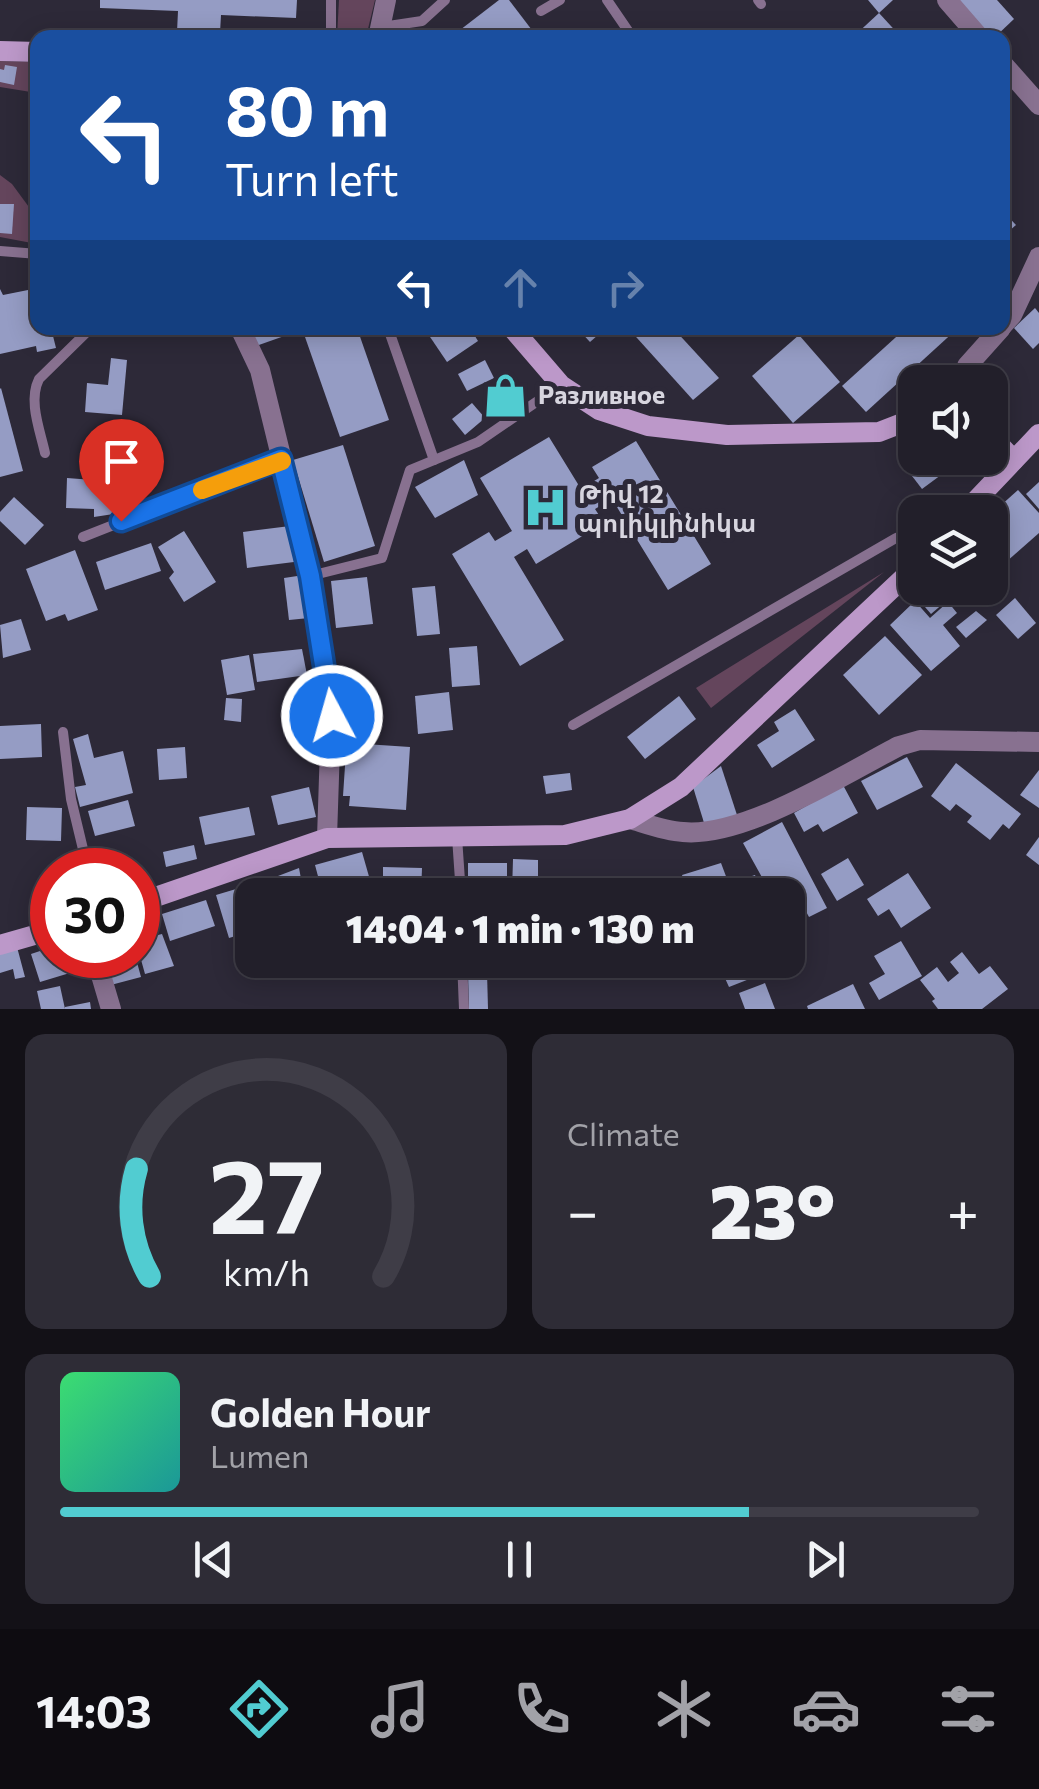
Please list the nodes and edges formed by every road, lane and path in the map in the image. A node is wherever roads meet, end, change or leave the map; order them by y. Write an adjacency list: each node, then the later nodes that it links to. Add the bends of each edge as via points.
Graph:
1 (331, 0): 8 (lane)
2 (386, 0): 9 (street)
3 (446, 0): 10 (lane, via 422,21)
4 (560, 0): 7 (lane)
5 (606, 0): 11 (lane)
6 (947, 0): 12 (street)
7 (541, 11)
8 (331, 30)
9 (380, 30)
10 (388, 30)
11 (627, 30)
12 (973, 30)
13 (0, 51): 14 (street)
14 (30, 52)
15 (1010, 77): 16 (street)
16 (1039, 105)
17 (0, 251): 18 (lane)
18 (30, 253)
19 (1039, 257): 20 (street)
20 (1010, 317)
21 (84, 335): 30 (lane, via 35,387)
22 (243, 335): 32 (street, via 260,370)
23 (390, 335): 33 (lane)
24 (518, 335): 27 (street)
25 (994, 335): 26 (street)
26 (967, 365)
27 (562, 385): 28 (street, via 600,410 648,426 727,435 879,432); 33 (lane, via 478,442)
28 (898, 425)
29 (1039, 434): 34 (street)
30 (45, 454)
31 (1008, 454): 34 (street)
32 (281, 459): 36 (lane); 38 (street)
33 (434, 460): 38 (lane, via 410,470 382,558)
34 (1014, 460): 35 (street)
35 (981, 495)
36 (83, 536)
37 (898, 537): 40 (lane)
38 (310, 576): 45 (street, via 332,716)
39 (898, 583): 43 (street, via 681,787)
40 (572, 725)
41 (63, 732): 46 (lane)
42 (1039, 742): 43 (street, via 920,740 779,808 709,830 684,832)
43 (630, 820): 44 (street, via 566,835)
44 (457, 837): 45 (street); 47 (lane)
45 (327, 838): 48 (street)
46 (82, 848)
47 (460, 878)
48 (160, 895)
49 (30, 937): 50 (street)
50 (0, 946)
51 (102, 978): 53 (street)
52 (463, 978): 54 (lane)
53 (111, 1009)
54 (464, 1009)

